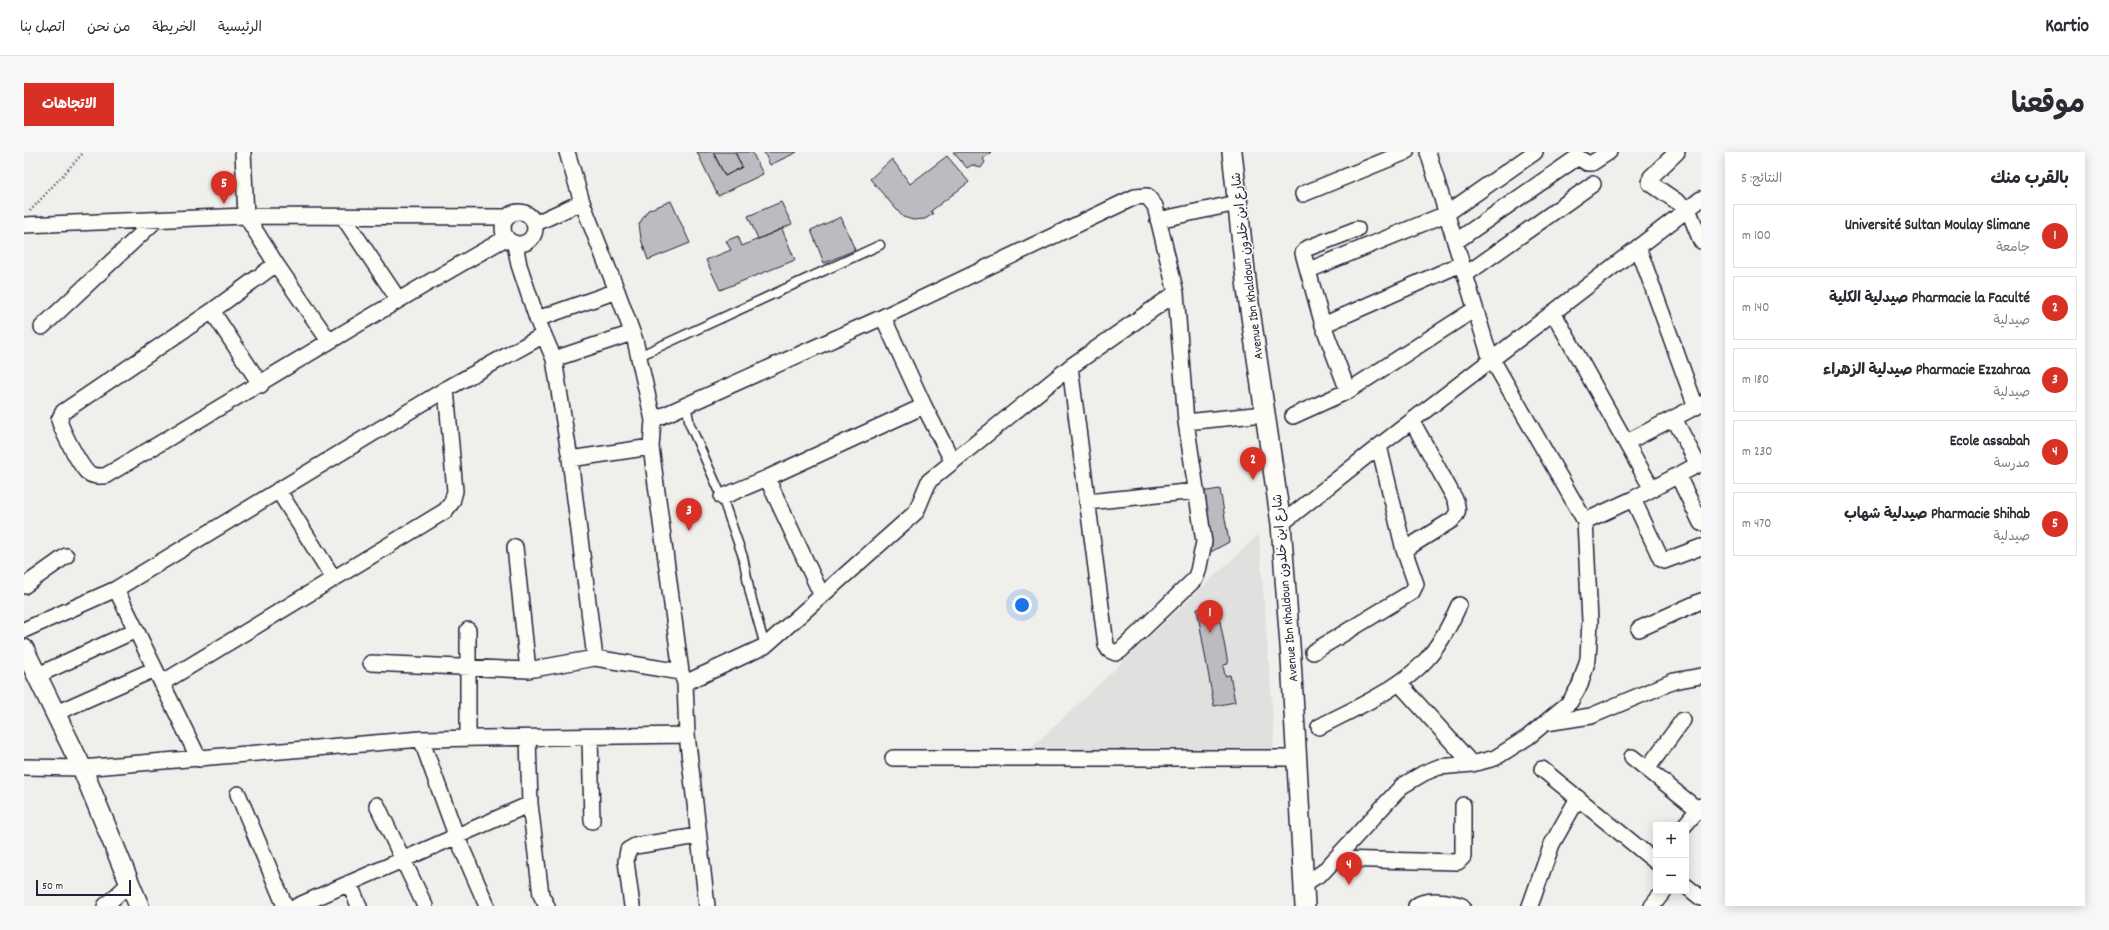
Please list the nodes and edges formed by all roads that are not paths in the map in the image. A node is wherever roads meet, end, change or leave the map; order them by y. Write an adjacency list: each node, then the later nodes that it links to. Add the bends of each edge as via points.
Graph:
1 (243, 152): 16 (street)
2 (567, 152): 12 (street)
3 (1232, 152): 13 (street, Avenue Ibn Khaldoun شارع ابن خلدون)
4 (1406, 152): 10 (street)
5 (1428, 152): 15 (street)
6 (1535, 152): 15 (street)
7 (1609, 152): 26 (street, via 1592,163 1575,159)
8 (1677, 152): 14 (street, via 1654,173 1650,183)
9 (1593, 184): 31 (street)
10 (1303, 194)
11 (1701, 199): 14 (street)
12 (582, 202): 22 (street); 32 (street)
13 (1237, 203): 21 (street); 55 (street, Avenue Ibn Khaldoun شارع ابن خلدون)
14 (1688, 209): 25 (street); 28 (street)
15 (1446, 214): 26 (street); 30 (street)
16 (246, 216): 19 (street); 20 (street); 29 (street)
17 (508, 217): 19 (street); 22 (street, via 518,212 523,213 528,215); 24 (street, via 503,227)
18 (26, 218): 20 (street)
19 (344, 218): 34 (street)
20 (156, 220): 41 (street)
21 (1158, 220): 33 (street); 38 (street, via 1152,200 1147,196 1135,197)
22 (534, 224): 24 (street, via 534,235 530,240 520,244)
23 (1357, 229): 30 (street, via 1305,250 1303,253)
24 (510, 241): 34 (street); 39 (street)
25 (1701, 241)
26 (1455, 242): 31 (street)
27 (880, 245): 45 (lane)
28 (1638, 247): 37 (street); 54 (street)
29 (276, 264): 36 (street); 44 (street)
30 (1309, 270): 40 (street)
31 (1463, 270): 35 (street); 40 (street)
32 (617, 290): 39 (street); 42 (street)
33 (1176, 293): 48 (street); 60 (street)
34 (398, 299): 44 (street)
35 (1475, 309): 47 (street); 51 (street)
36 (212, 311): 49 (street); 49 (street, via 63,412 59,420 62,431 87,472 94,476 105,476)
37 (1553, 312): 47 (street); 61 (street)
38 (883, 318): 52 (street); 53 (street)
39 (537, 319): 43 (street)
40 (1323, 325): 51 (street)
41 (42, 327)
42 (632, 333): 45 (street); 46 (street)
43 (544, 335): 46 (street); 50 (street)
44 (329, 341): 49 (street)
45 (639, 356): 58 (street)
46 (554, 359): 64 (street)
47 (1491, 360): 59 (street); 75 (street)
48 (1070, 367): 65 (street); 74 (street)
49 (261, 384)
50 (446, 389): 70 (street); 82 (street, via 455,491 452,502 445,511)
51 (1348, 391): 56 (street)
52 (686, 404): 58 (street); 72 (lane, via 690,426)
53 (924, 406): 65 (street); 68 (street)
54 (1698, 406): 57 (street)
55 (1264, 414): 60 (street); 77 (street, Avenue Ibn Khaldoun شارع ابن خلدون)
56 (1293, 416)
57 (1674, 418): 61 (street); 66 (street)
58 (653, 420): 63 (street)
59 (1412, 421): 62 (street); 80 (street, via 1456,501 1458,514)
60 (1186, 422): 71 (street)
61 (1627, 442): 69 (street)
62 (1379, 446): 77 (street); 80 (street)
63 (651, 447): 64 (street); 102 (street)
64 (570, 459): 95 (street)
65 (953, 462): 85 (street, via 929,481 916,512)
66 (1699, 464): 67 (street)
67 (1678, 476): 69 (street); 76 (street)
68 (766, 478): 72 (street); 85 (street)
69 (1652, 489): 73 (street)
70 (278, 490): 82 (street); 84 (street)
71 (1196, 491): 74 (street); 74 (street, via 1204,542 1195,579 1116,653 1109,650 1106,645)
72 (722, 497): 92 (lane, via 743,557)
73 (1633, 499): 75 (street); 79 (street, via 1661,559 1664,561)
74 (1087, 502)
75 (1585, 521): 107 (street, via 1590,622 1588,659 1580,685 1573,696)
76 (1701, 523)
77 (1281, 524): 116 (street, Avenue Ibn Khaldoun شارع ابن خلدون)
78 (515, 547): 99 (street)
79 (1701, 547)
80 (1404, 550): 94 (street, via 1416,584 1412,592)
81 (66, 556): 83 (street)
82 (334, 579): 103 (street)
83 (24, 586)
84 (116, 589): 89 (street); 90 (street)
85 (822, 596): 92 (street)
86 (1701, 601): 88 (street)
87 (1460, 605): 104 (street, via 1426,661)
88 (1639, 629)
89 (24, 630)
90 (136, 630): 97 (street); 100 (street)
91 (468, 630): 98 (street)
92 (765, 646): 102 (street)
93 (24, 649): 100 (street)
94 (1313, 652)
95 (595, 658): 99 (street); 102 (street)
96 (371, 663): 98 (street)
97 (155, 669): 103 (street); 105 (street)
98 (467, 669): 99 (street); 111 (street)
99 (528, 670)
100 (38, 675): 105 (street)
101 (1701, 676): 107 (street, via 1674,681 1591,716)
102 (683, 678): 109 (street)
103 (162, 683): 117 (street)
104 (1399, 683): 108 (street); 118 (street)
105 (56, 713): 120 (street)
106 (1683, 720): 122 (street)
107 (1546, 723): 118 (street, via 1496,758)
108 (1319, 727)
109 (687, 735): 110 (street); 132 (street)
110 (590, 737): 112 (street); 129 (street)
111 (468, 738): 112 (street); 113 (street)
112 (528, 738): 126 (street)
113 (421, 739): 117 (street); 131 (street)
114 (1632, 757): 122 (street)
115 (893, 758): 116 (street)
116 (1297, 758): 138 (street, Avenue Ibn Khaldoun شارع ابن خلدون)
117 (199, 759): 120 (street)
118 (1472, 764): 133 (street, via 1439,768 1424,773 1402,786)
119 (24, 767): 120 (street)
120 (82, 768): 136 (street)
121 (1542, 769): 124 (street)
122 (1647, 769): 128 (street)
123 (238, 794): 144 (street)
124 (1578, 798): 134 (street); 154 (street, via 1552,844)
125 (377, 804): 135 (street)
126 (530, 804): 131 (street); 148 (street, via 541,895)
127 (1463, 805): 133 (street, via 1463,857 1458,862)
128 (1700, 809): 130 (street)
129 (592, 820)
130 (1688, 822)
131 (456, 835): 135 (street); 147 (street)
132 (698, 836): 149 (street, via 635,846 628,850 626,861); 150 (street)
133 (1335, 859): 138 (street, via 1323,872)
134 (1653, 859)
135 (403, 860): 137 (street); 146 (street)
136 (130, 883): 142 (street); 143 (street)
137 (349, 883): 144 (street); 145 (street)
138 (1304, 884): 151 (street, Avenue Ibn Khaldoun شارع ابن خلدون)
139 (1689, 888): 141 (street)
140 (1662, 894): 155 (street)
141 (1701, 898)
142 (105, 906)
143 (139, 906)
144 (295, 906)
145 (359, 906)
146 (425, 906)
147 (488, 906)
148 (547, 906)
149 (632, 906)
150 (707, 906)
151 (1305, 906)
152 (1416, 906): 153 (street, via 1440,901)
153 (1462, 906)
154 (1530, 906)
155 (1652, 906)

